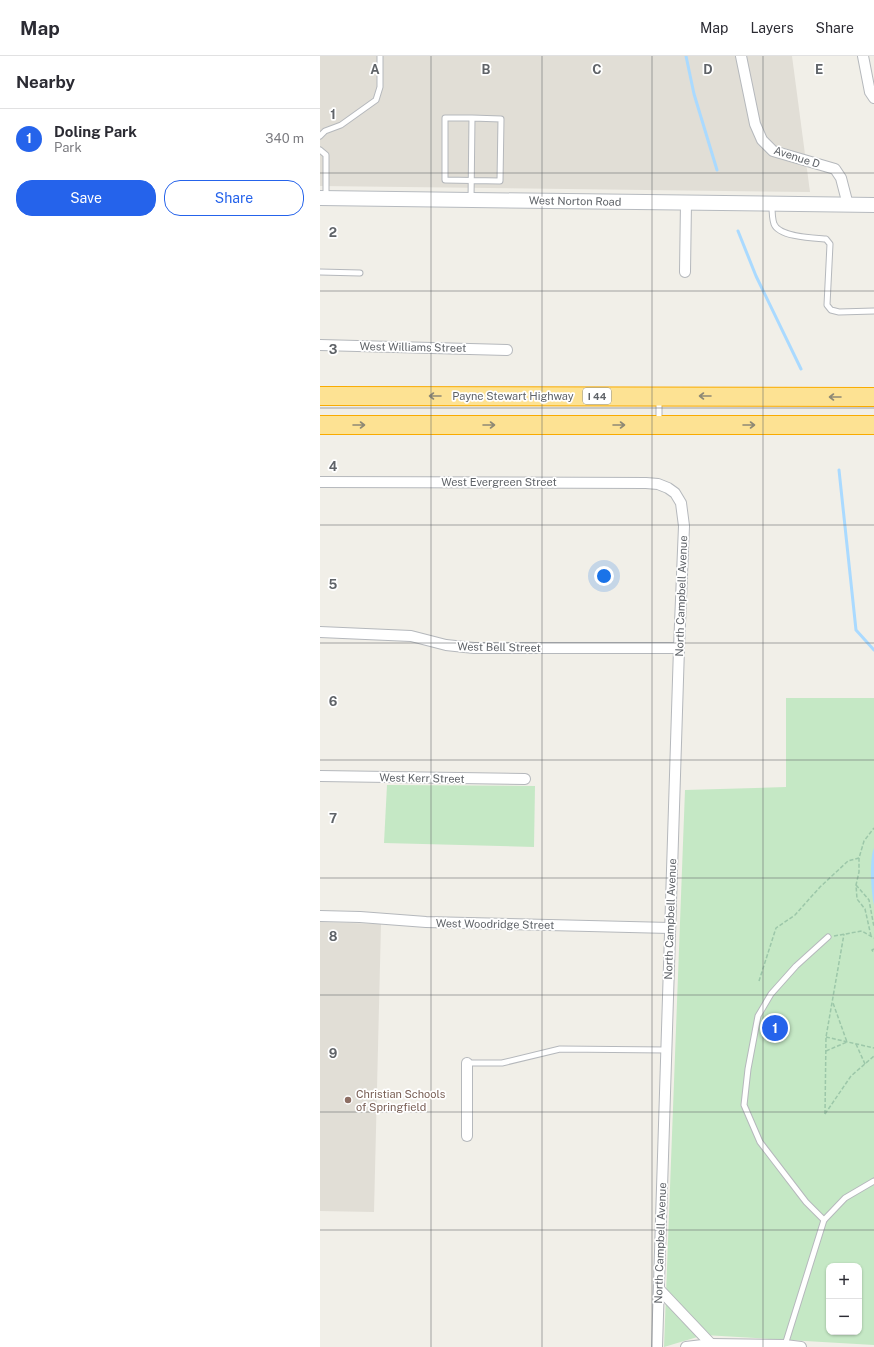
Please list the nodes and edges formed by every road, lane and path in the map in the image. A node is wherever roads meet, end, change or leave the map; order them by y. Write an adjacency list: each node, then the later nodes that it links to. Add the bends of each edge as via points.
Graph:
1 (380, 56): 6 (lane, via 380,87 376,100 342,125 325,131)
2 (741, 56): 13 (street, Avenue D, via 755,124 762,140 773,151 835,169 841,178)
3 (863, 56): 4 (street, via 870,92)
4 (874, 98)
5 (472, 118): 8 (lane); 8 (lane, via 445,118 445,180); 8 (lane, via 501,119 500,181)
6 (320, 136)
7 (320, 150): 9 (lane, via 326,155)
8 (472, 181): 10 (lane)
9 (323, 198): 10 (main road, West Norton Road)
10 (471, 200): 11 (main road, West Norton Road)
11 (686, 202): 12 (main road, West Norton Road); 16 (street)
12 (772, 204): 13 (main road, West Norton Road); 18 (lane, via 774,224 779,230 789,234 826,239 830,244 828,305 831,310)
13 (848, 205): 14 (main road, West Norton Road)
14 (874, 205)
15 (320, 272): 17 (lane)
16 (685, 272)
17 (360, 273)
18 (874, 311)
19 (320, 345): 20 (street, West Williams Street)
20 (507, 350)
21 (320, 396): 22 (highway, Payne Stewart Highway / I 44, one-way to 21)
22 (659, 396): 23 (highway, Payne Stewart Highway / I 44, one-way to 22); 25 (lane)
23 (874, 397)
24 (320, 425): 25 (highway, one-way to 25)
25 (659, 425): 26 (highway, one-way to 26)
26 (874, 425)
27 (320, 482): 28 (street, West Evergreen Street, via 646,483 663,486)
28 (675, 493): 30 (street, North Campbell Avenue, via 681,503 684,526)
29 (320, 632): 30 (street, West Bell Street, via 411,636 446,645 474,648)
30 (678, 648): 38 (street, North Campbell Avenue)
31 (320, 776): 32 (street, West Kerr Street)
32 (525, 779)
33 (874, 828): 34 (path, via 864,841)
34 (859, 858): 35 (path); 45 (path, via 848,861 795,915 776,928)
35 (856, 885): 37 (path, via 869,900); 40 (path, via 857,899 865,909)
36 (320, 916): 38 (street, West Woodridge Street, via 426,922)
37 (874, 926)
38 (670, 928): 51 (street, North Campbell Avenue)
39 (844, 934): 40 (path, via 862,931); 41 (path); 46 (path)
40 (871, 936): 42 (path)
41 (828, 937): 58 (lane, via 796,966 771,994 758,1016 744,1105 760,1142 806,1202)
42 (874, 938)
43 (874, 949): 44 (path)
44 (874, 954)
45 (759, 980)
46 (832, 1001): 47 (path); 48 (path)
47 (826, 1037): 48 (path); 52 (path)
48 (846, 1042): 49 (path); 52 (path)
49 (856, 1044): 50 (path); 55 (path)
50 (874, 1048)
51 (666, 1050): 54 (lane, via 560,1049 502,1063); 59 (street, North Campbell Avenue)
52 (826, 1052): 55 (path, via 824,1114 851,1076)
53 (874, 1056): 55 (path)
54 (466, 1063): 56 (street)
55 (865, 1064)
56 (466, 1136)
57 (874, 1181): 58 (lane, via 845,1198)
58 (824, 1220): 61 (lane)
59 (659, 1290): 60 (street); 62 (street, North Campbell Avenue)
60 (711, 1344): 61 (street); 63 (street)
61 (785, 1345): 64 (street)
62 (657, 1347)
63 (686, 1347)
64 (801, 1347)

